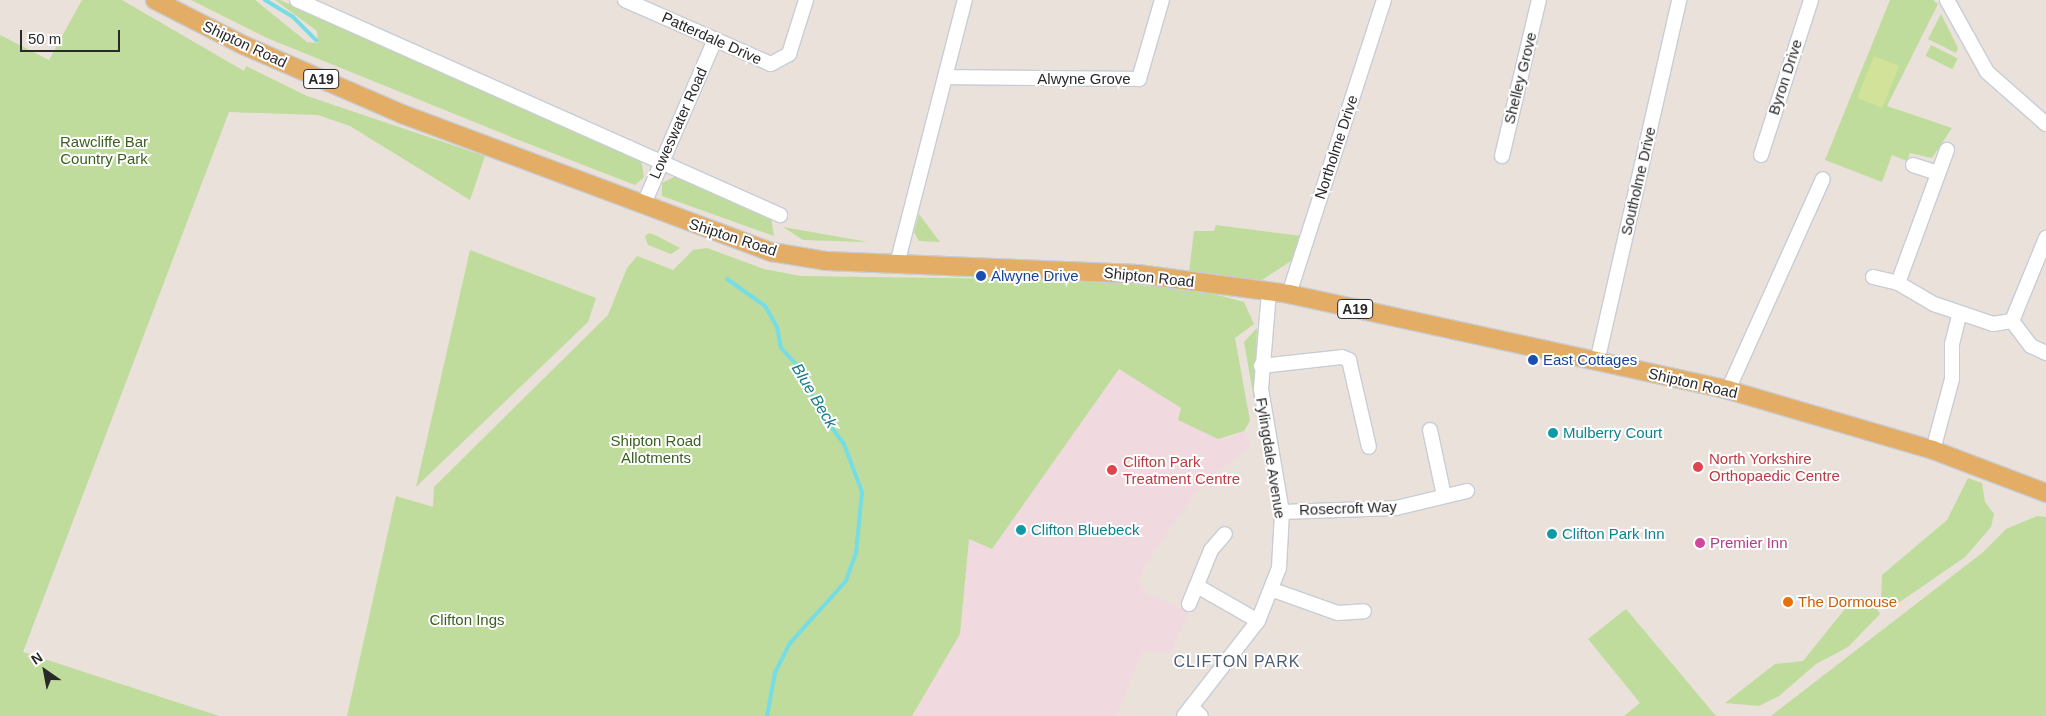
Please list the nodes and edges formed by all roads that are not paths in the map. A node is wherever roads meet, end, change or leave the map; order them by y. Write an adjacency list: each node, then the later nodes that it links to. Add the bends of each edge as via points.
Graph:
1 (155, 0): 22 (main road, Shipton Road / A19, via 241,44 402,114)
2 (297, 0): 18 (street)
3 (625, 0): 12 (street, Patterdale Drive)
4 (806, 0): 12 (street, Patterdale Drive, via 789,54 771,64)
5 (965, 0): 13 (street)
6 (1162, 0): 13 (street, Alwyne Grove, via 1144,72 1132,81)
7 (1384, 0): 29 (street, Northolme Drive)
8 (1539, 0): 17 (street, Shelley Grove)
9 (1679, 0): 33 (street, Southolme Drive)
10 (1811, 0): 16 (street, Byron Drive)
11 (1947, 0): 14 (street, via 1987,72)
12 (715, 40): 18 (street, Loweswater Road)
13 (945, 77): 25 (street)
14 (2046, 124)
15 (1947, 150): 20 (street)
16 (1761, 155)
17 (1502, 156)
18 (660, 160): 22 (street, Loweswater Road); 23 (street)
19 (1913, 165): 20 (street)
20 (1937, 173): 27 (street)
21 (1824, 179): 35 (street)
22 (643, 206): 25 (main road, Shipton Road / A19, via 772,252)
23 (780, 215)
24 (2046, 239): 31 (street)
25 (897, 264): 28 (main road, Shipton Road / A19, via 1079,270)
26 (1873, 278): 27 (street)
27 (1898, 283): 30 (street)
28 (1269, 291): 29 (main road, Shipton Road / A19); 34 (street, Fylingdale Avenue)
29 (1289, 294): 33 (main road, Shipton Road / A19)
30 (1960, 313): 31 (street, via 1993,324); 38 (street, via 1952,344 1952,378)
31 (2012, 321): 32 (street, via 2031,346)
32 (2046, 353)
33 (1597, 362): 35 (main road, Shipton Road / A19)
34 (1261, 366): 37 (street, via 1342,357 1349,360); 42 (street, Fylingdale Avenue, via 1264,414)
35 (1728, 390): 38 (main road, Shipton Road / A19)
36 (1430, 430): 41 (street)
37 (1369, 447)
38 (1933, 450): 40 (main road, Shipton Road / A19)
39 (1467, 492): 41 (street, Rosecroft Way)
40 (2046, 493)
41 (1444, 496): 42 (street, Rosecroft Way, via 1396,508)
42 (1282, 512): 45 (street, Fylingdale Avenue, via 1282,549)
43 (1225, 534): 44 (street, via 1211,550)
44 (1197, 586): 46 (street); 48 (street)
45 (1273, 590): 47 (street, via 1338,613); 48 (street, Fylingdale Avenue)
46 (1190, 604)
47 (1364, 611)
48 (1258, 621): 49 (street, Fylingdale Avenue)
49 (1192, 713)

